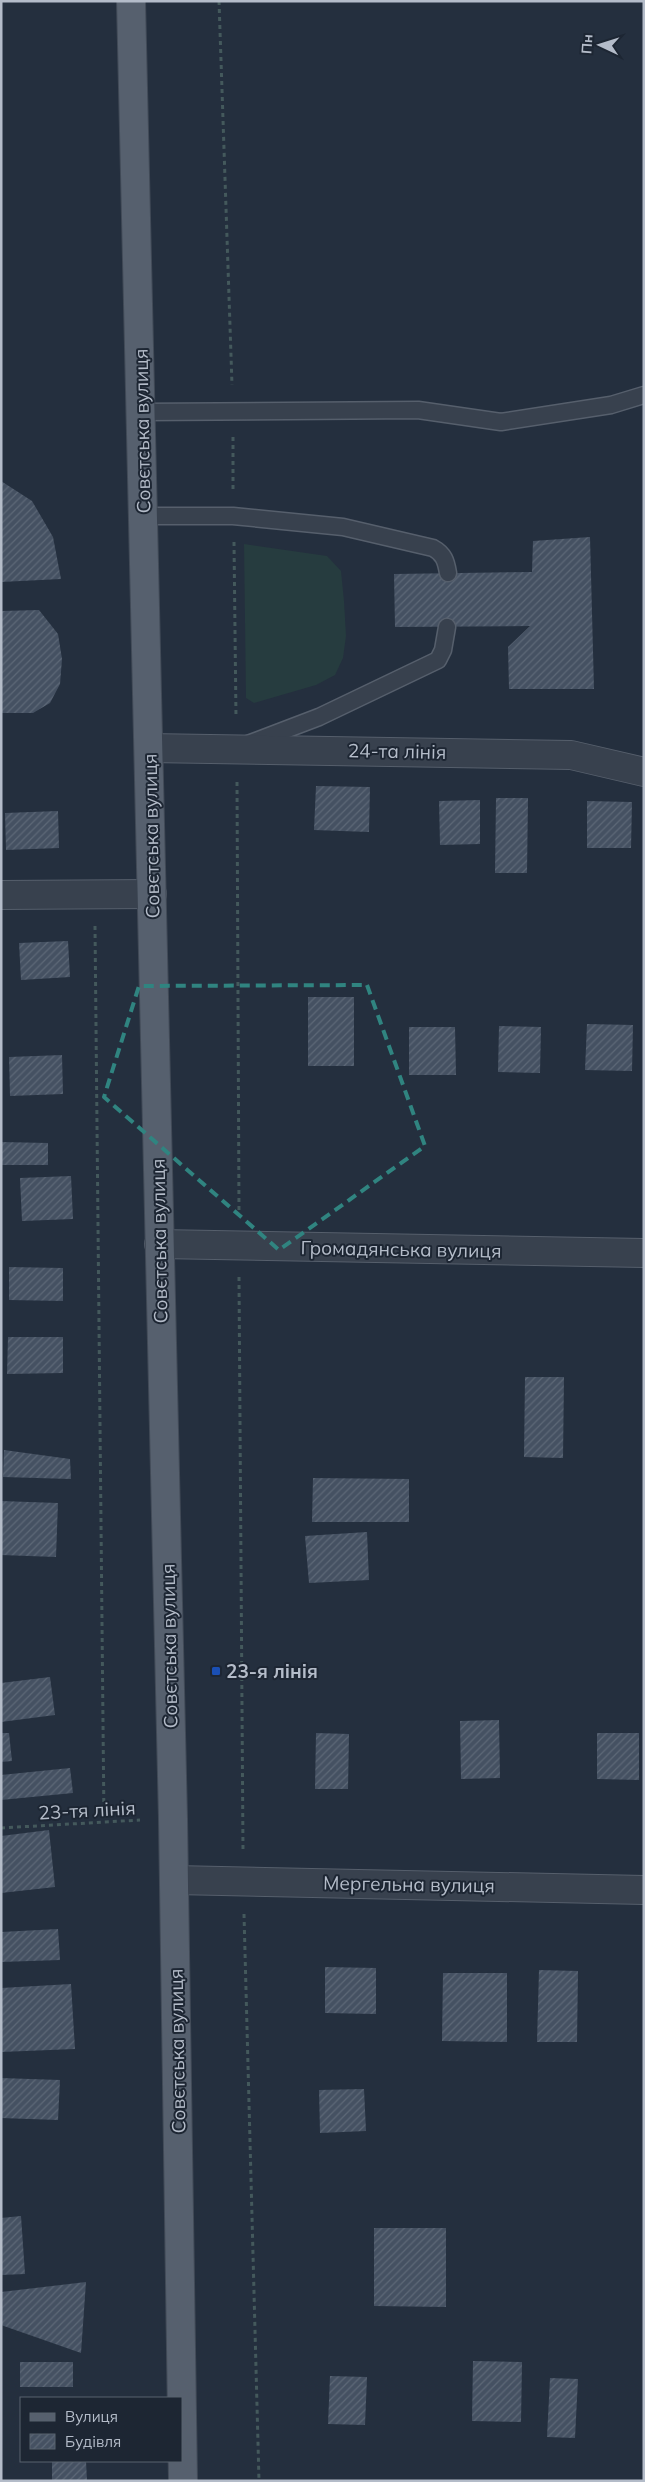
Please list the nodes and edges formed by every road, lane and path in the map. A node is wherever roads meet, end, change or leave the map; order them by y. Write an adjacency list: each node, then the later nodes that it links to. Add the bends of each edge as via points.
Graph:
1 (131, 1): 5 (main road, Совєтська вулиця)
2 (219, 1): 4 (path)
3 (644, 395): 4 (lane, via 611,405 501,422 418,410)
4 (232, 410): 5 (lane); 7 (path)
5 (142, 412): 6 (main road, Совєтська вулиця)
6 (144, 516): 7 (lane); 10 (main road, Совєтська вулиця)
7 (233, 516): 8 (lane, via 343,528 433,548 441,553); 11 (path)
8 (448, 573)
9 (447, 627): 11 (lane, via 438,660 319,717)
10 (149, 748): 11 (street, 24-та лінія); 13 (main road, Совєтська вулиця)
11 (236, 748): 12 (street, 24-та лінія, via 571,755); 17 (path)
12 (644, 772)
13 (152, 894): 15 (street); 16 (main road, Совєтська вулиця)
14 (1, 896): 15 (street)
15 (95, 896): 20 (path)
16 (159, 1244): 17 (street, Громадянська вулиця); 19 (main road, Совєтська вулиця)
17 (239, 1246): 18 (street, Громадянська вулиця); 23 (path)
18 (644, 1253)
19 (174, 1819): 20 (path, 23-тя лінія); 22 (main road, Совєтська вулиця)
20 (104, 1822): 21 (path, 23-тя лінія)
21 (1, 1828)
22 (174, 1880): 23 (street, Мергельна вулиця); 25 (main road, Совєтська вулиця)
23 (243, 1881): 24 (street, Мергельна вулиця); 28 (path)
24 (644, 1890)
25 (182, 2397)
26 (182, 2414): 27 (main road, Совєтська вулиця)
27 (183, 2481)
28 (259, 2481)

